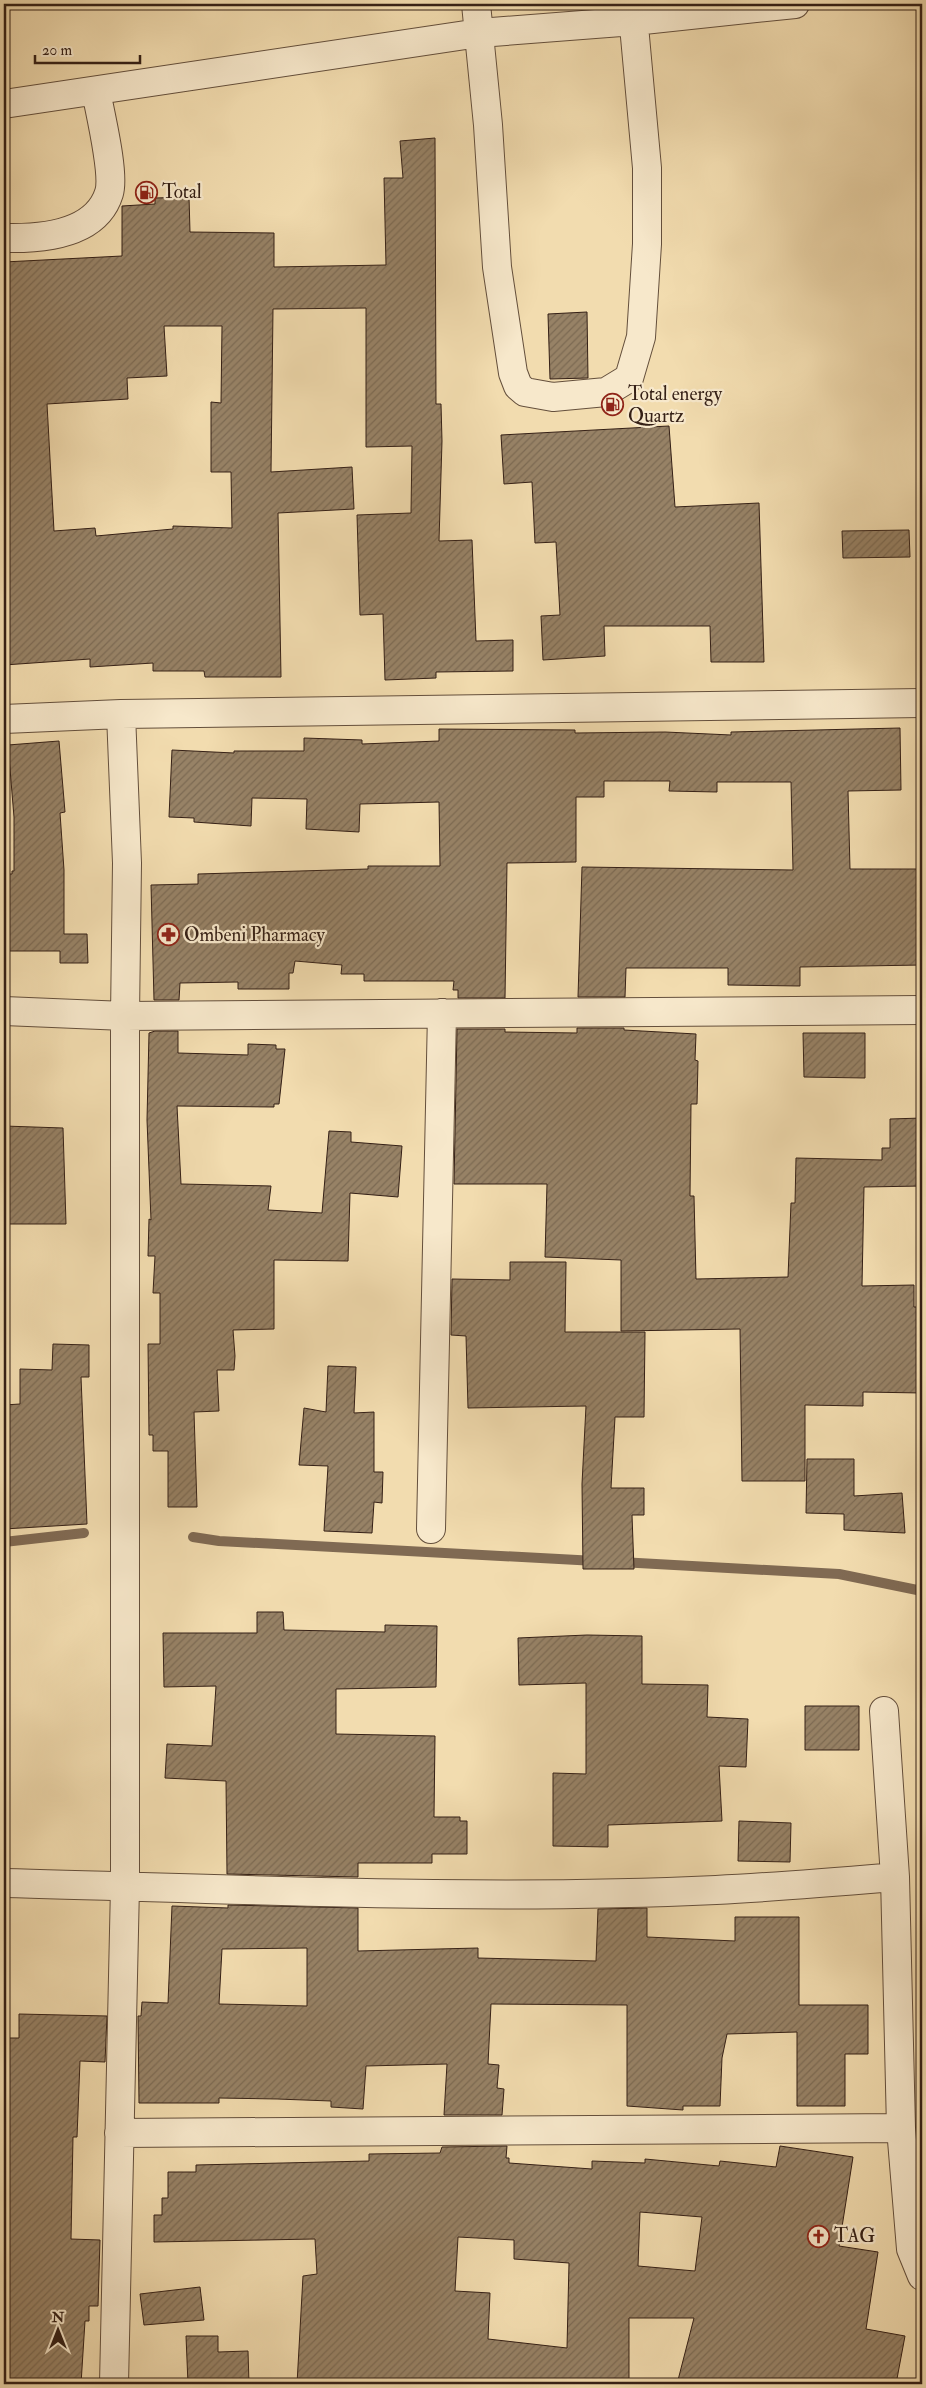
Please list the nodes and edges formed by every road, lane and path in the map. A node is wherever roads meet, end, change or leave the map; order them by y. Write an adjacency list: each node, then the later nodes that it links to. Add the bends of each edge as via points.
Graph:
1 (476, 4): 4 (street)
2 (795, 4): 3 (street)
3 (633, 12): 4 (street); 4 (street, via 647,168 647,244 640,337 629,378 606,392 546,396 525,392 518,386 513,373 497,267)
4 (479, 33): 5 (street)
5 (96, 90): 6 (street); 7 (street, via 108,159 110,192 100,212 85,225 53,234)
6 (4, 104)
7 (4, 238)
8 (922, 703): 9 (street)
9 (121, 714): 10 (street); 14 (street, via 127,863)
10 (4, 719)
11 (922, 1010): 13 (street)
12 (4, 1012): 14 (street)
13 (442, 1012): 14 (street); 15 (street)
14 (124, 1016): 19 (street)
15 (431, 1529)
16 (884, 1711): 17 (street)
17 (895, 1877): 19 (street, via 716,1890 516,1894); 20 (street)
18 (4, 1883): 19 (street)
19 (124, 1886): 21 (street)
20 (900, 2128): 21 (street); 22 (street, via 911,2249)
21 (119, 2133): 23 (street)
22 (922, 2276)
23 (114, 2384)

